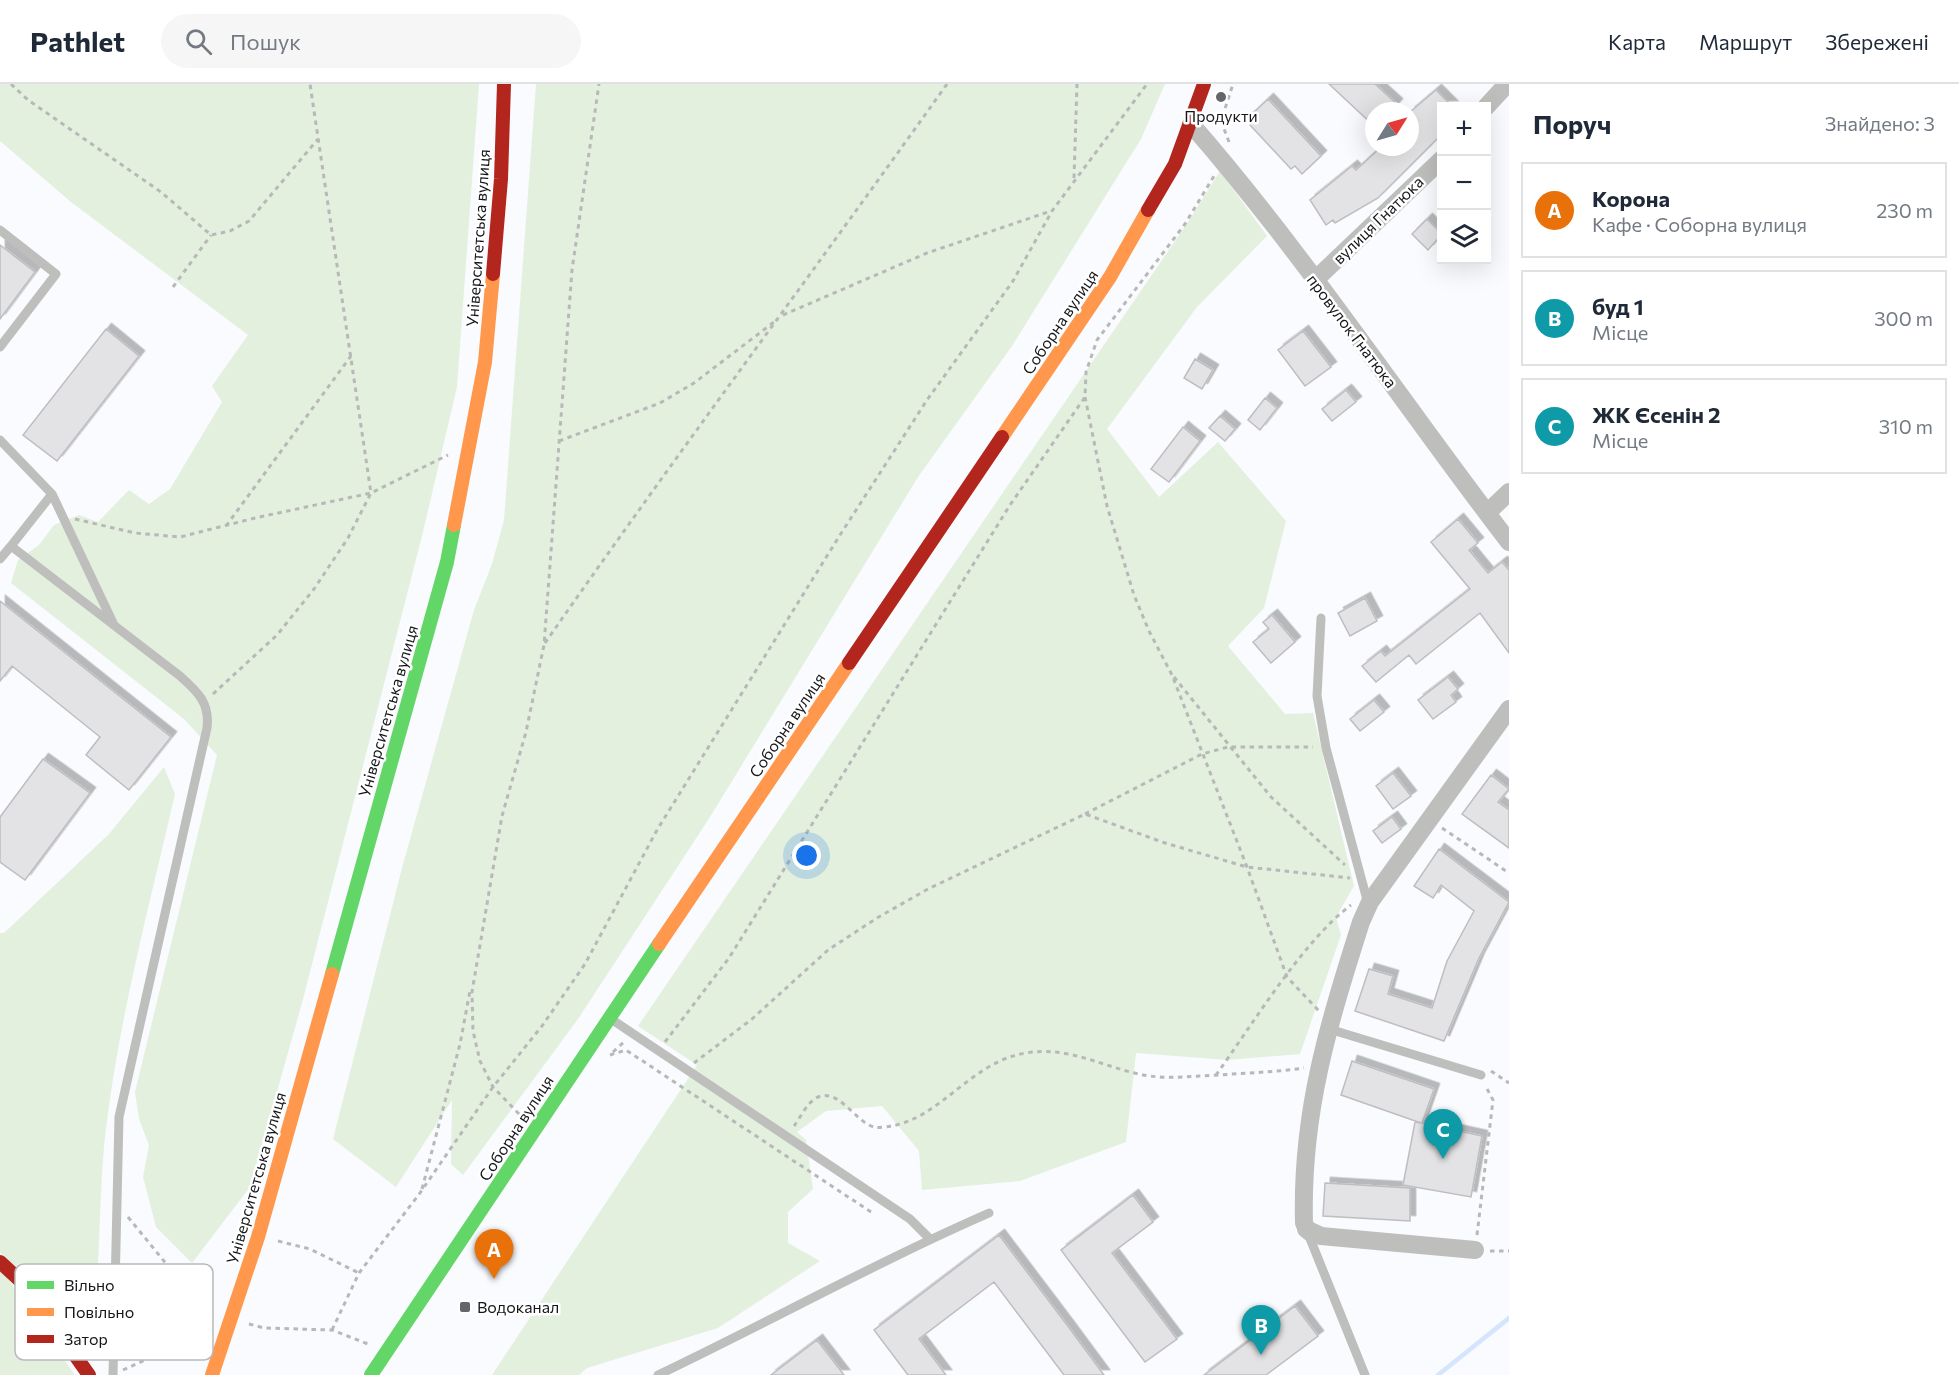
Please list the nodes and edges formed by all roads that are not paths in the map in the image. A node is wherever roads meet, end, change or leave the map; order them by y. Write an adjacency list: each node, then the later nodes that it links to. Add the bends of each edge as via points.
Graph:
1 (504, 84): 31 (main road, Університетська вулиця, via 485,362 447,562)
2 (1204, 84): 5 (main road, Соборна вулиця)
3 (1507, 84): 4 (street)
4 (1491, 102)
5 (1191, 123): 8 (street, провулок Гнатюка); 21 (main road, Соборна вулиця, via 1175,164 1110,277)
6 (1437, 164): 8 (street, вулиця Гнатюка)
7 (0, 230): 9 (lane, via 56,274)
8 (1316, 280): 13 (street, провулок Гнатюка)
9 (0, 347)
10 (0, 440): 12 (lane)
11 (1509, 492): 13 (street)
12 (52, 494): 15 (lane); 18 (lane)
13 (1487, 513): 14 (street, провулок Гнатюка)
14 (1509, 542)
15 (11, 546): 16 (lane); 18 (lane)
16 (0, 559)
17 (1321, 618): 20 (lane, via 1317,696 1326,748)
18 (114, 626): 29 (lane, via 180,676 204,701 207,710 207,728 122,1095 116,1141)
19 (1509, 709): 20 (street)
20 (1368, 899): 22 (street)
21 (609, 1017): 26 (lane, via 910,1219); 35 (main road, Соборна вулиця)
22 (1329, 1026): 23 (lane); 25 (street, via 1307,1134)
23 (1480, 1075)
24 (989, 1213): 26 (lane)
25 (1306, 1229): 27 (street, via 1321,1236); 40 (lane)
26 (930, 1239): 39 (lane)
27 (1475, 1250)
28 (0, 1262): 30 (main road)
29 (116, 1264)
30 (15, 1278)
31 (230, 1326): 34 (main road, Університетська вулиця); 38 (main road, Університетська вулиця)
32 (78, 1360): 36 (main road)
33 (113, 1360): 37 (lane)
34 (230, 1366)
35 (373, 1374)
36 (89, 1375)
37 (113, 1375)
38 (212, 1375)
39 (658, 1375)
40 (1365, 1375)

